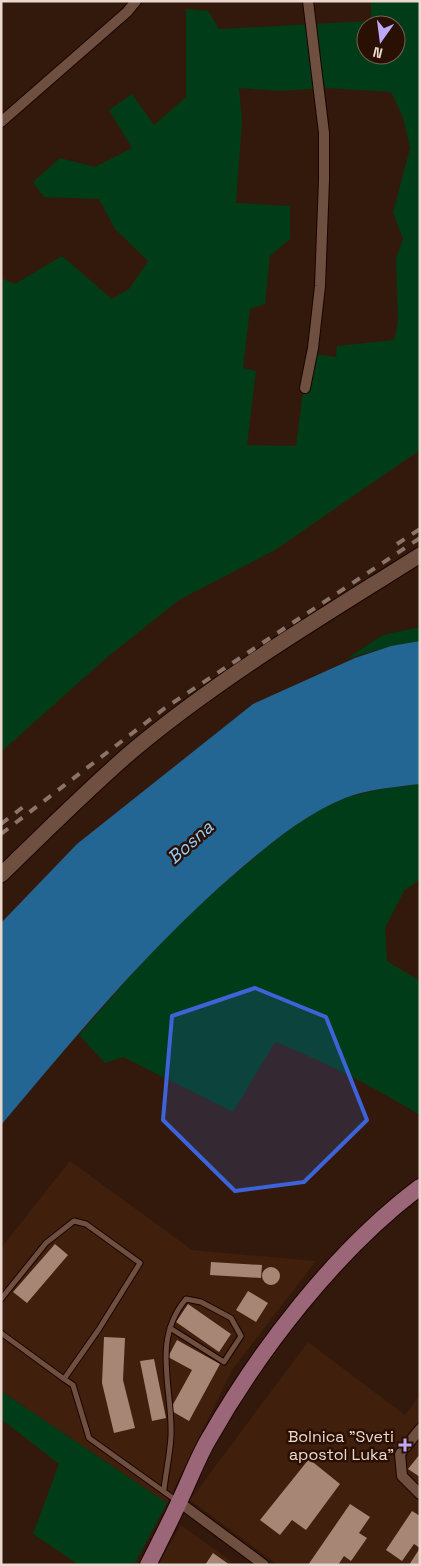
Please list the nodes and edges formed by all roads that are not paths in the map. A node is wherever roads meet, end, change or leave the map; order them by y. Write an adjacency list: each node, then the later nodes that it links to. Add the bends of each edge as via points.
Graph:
1 (136, 1): 3 (street)
2 (308, 1): 4 (street, via 324,133 324,180 320,286)
3 (1, 122)
4 (305, 388)
5 (420, 555): 6 (main road, via 258,658 170,722 95,784)
6 (1, 875)
7 (420, 1187): 15 (main road, via 345,1254 295,1312 207,1442)
8 (1, 1299): 11 (lane, via 46,1244 74,1221 86,1224 140,1262)
9 (170, 1328): 9 (lane, via 186,1300 201,1302 232,1318 242,1336 224,1362); 13 (lane, via 164,1360 171,1437)
10 (1, 1333): 11 (lane)
11 (64, 1379): 13 (lane, via 73,1385 89,1438)
12 (420, 1429): 14 (street, via 400,1454 402,1476)
13 (164, 1489): 15 (lane)
14 (420, 1494)
15 (180, 1502): 16 (main road); 17 (street)
16 (148, 1565)
17 (264, 1565)

